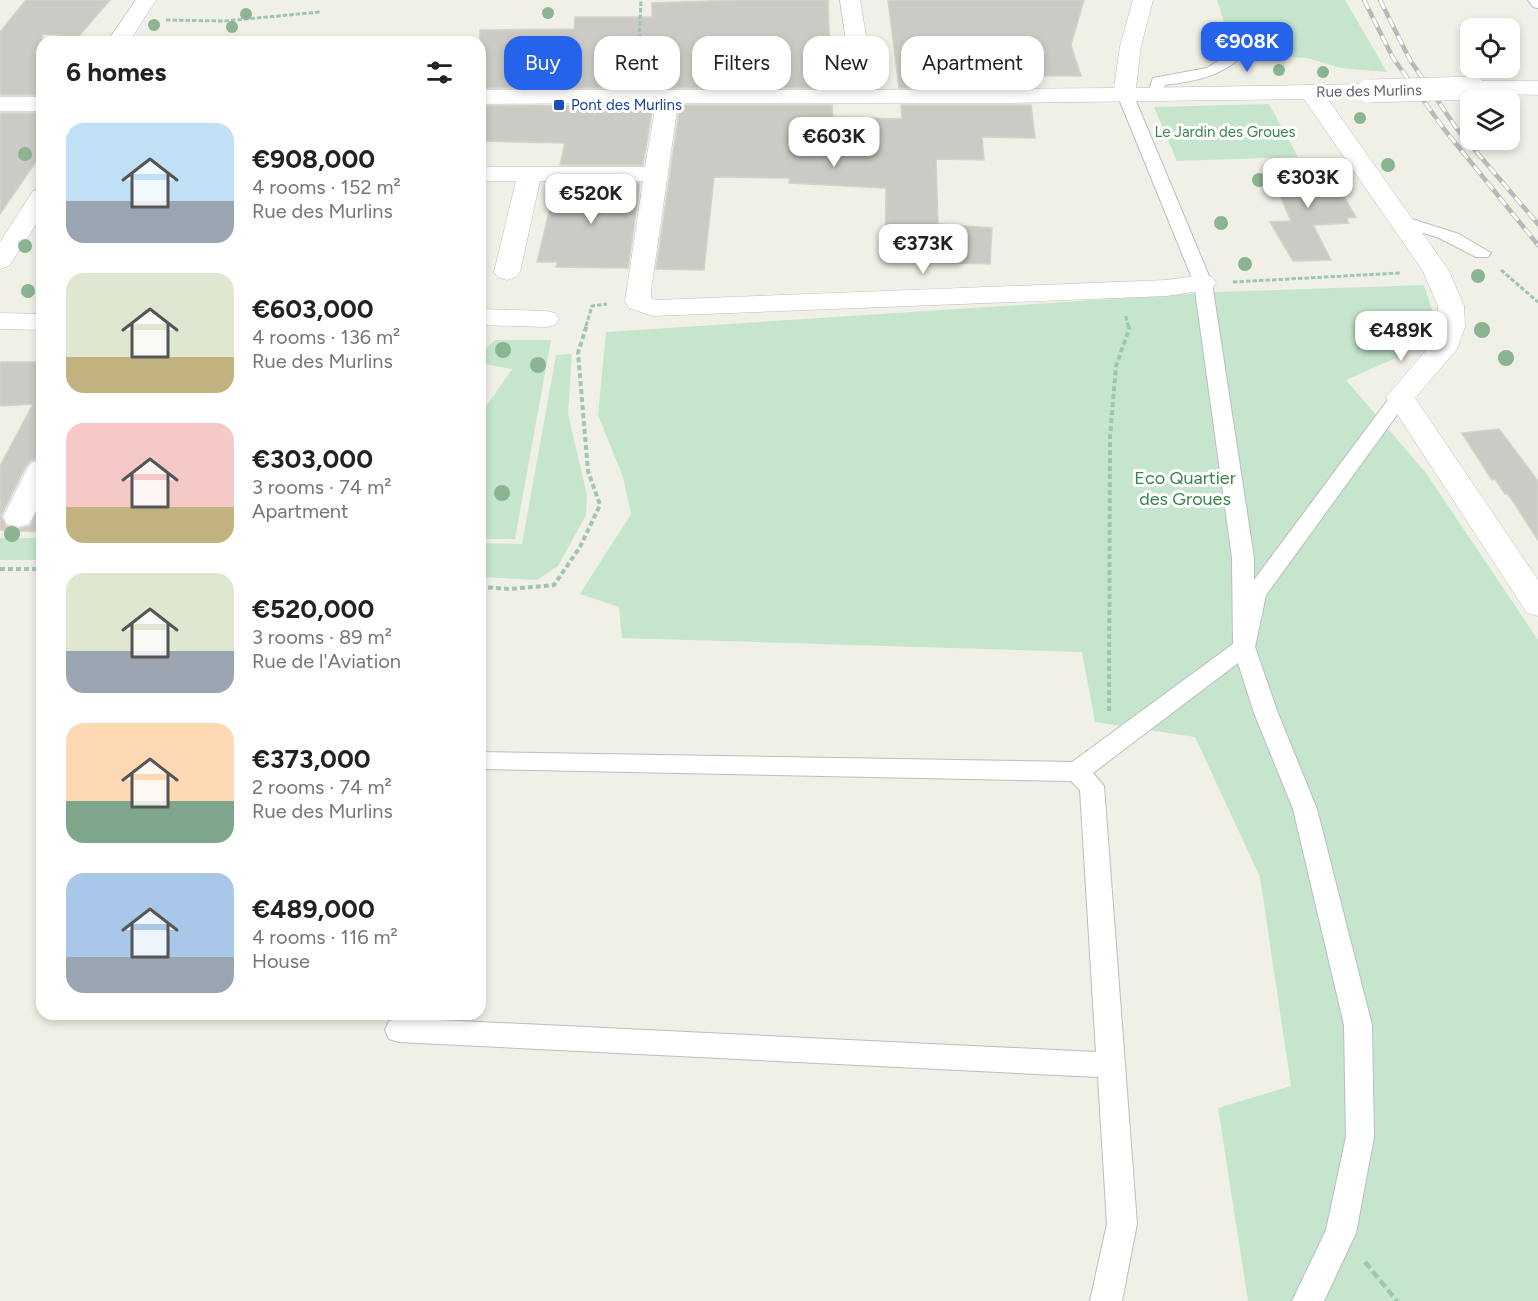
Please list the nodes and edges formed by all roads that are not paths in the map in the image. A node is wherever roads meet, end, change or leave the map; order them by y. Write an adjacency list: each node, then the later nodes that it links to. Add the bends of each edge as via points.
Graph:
1 (146, 0): 6 (street)
2 (850, 0): 13 (street)
3 (1143, 0): 11 (street, via 1135,22)
4 (1535, 0): 5 (lane)
5 (1538, 4)
6 (122, 36)
7 (1241, 51): 10 (lane, via 1220,69 1205,75 1158,81)
8 (1538, 88): 9 (street, Rue des Murlins, bridge)
9 (1311, 92): 10 (street, Rue des Murlins); 21 (street)
10 (1156, 93): 11 (street, Rue des Murlins)
11 (1125, 94): 13 (street, Rue des Murlins); 25 (lane)
12 (668, 96): 13 (street, Rue des Murlins); 14 (street, Rue des Murlins); 18 (street)
13 (865, 96)
14 (486, 97)
15 (0, 104): 16 (street)
16 (36, 104)
17 (486, 174): 19 (street)
18 (657, 174): 19 (street); 25 (street, via 638,302 653,308 1167,288)
19 (529, 175): 24 (street)
20 (36, 205): 23 (street)
21 (1402, 221): 22 (lane, via 1460,238); 30 (street, via 1436,271 1451,306 1452,327 1443,349)
22 (1482, 253)
23 (0, 261)
24 (507, 272)
25 (1203, 283): 34 (lane, via 1243,558)
26 (486, 317): 27 (street)
27 (546, 319)
28 (0, 321): 29 (street)
29 (36, 322)
30 (1400, 398): 33 (street); 34 (lane, via 1255,594)
31 (36, 481): 32 (street)
32 (18, 517)
33 (1538, 605)
34 (1244, 646): 36 (lane); 40 (lane, via 1305,809 1358,1025 1360,1137 1341,1233)
35 (486, 760): 36 (lane)
36 (1077, 772): 38 (lane, via 1092,786)
37 (399, 1030): 38 (lane)
38 (1110, 1065): 39 (lane, via 1122,1224)
39 (1106, 1301)
40 (1308, 1301)

